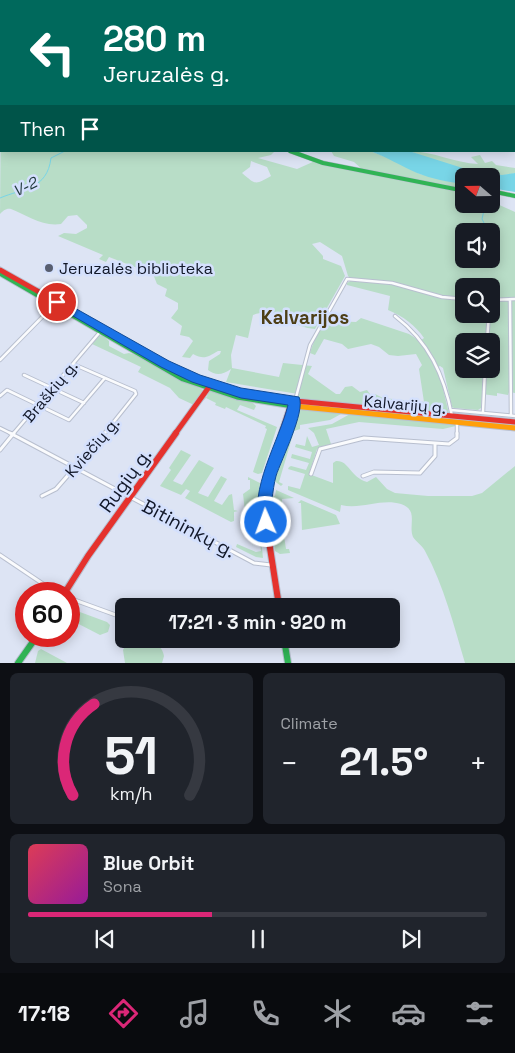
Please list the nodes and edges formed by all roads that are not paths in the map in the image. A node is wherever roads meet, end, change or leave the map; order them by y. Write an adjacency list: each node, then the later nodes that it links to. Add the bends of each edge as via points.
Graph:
1 (293, 152): 2 (main road, via 331,165)
2 (455, 189)
3 (500, 193): 4 (main road)
4 (515, 196)
5 (0, 272): 10 (main road, Kalvarijų g.)
6 (455, 298): 22 (street, via 392,283 347,279 306,354)
7 (500, 300): 8 (street)
8 (510, 300): 9 (street); 25 (street)
9 (515, 300)
10 (56, 304): 12 (main road, Kalvarijų g.); 13 (street)
11 (395, 316): 26 (street, via 414,330 437,362)
12 (102, 330): 14 (street, Braškių g.); 18 (main road, Kalvarijų g.)
13 (0, 360)
14 (73, 364): 16 (street); 19 (street, Braškių g.)
15 (24, 375): 19 (street)
16 (105, 378): 21 (street); 33 (street, Kviečių g., via 136,392)
17 (485, 378): 24 (street)
18 (209, 387): 22 (main road, Kalvarijų g.); 37 (main road, Rugių g.)
19 (53, 388): 21 (street); 23 (street, Braškių g.)
20 (0, 396): 23 (street, via 7,390)
21 (84, 402): 23 (street, via 69,420)
22 (294, 404): 26 (main road, Kalvarijų g.); 39 (main road, via 266,492 265,508)
23 (39, 405): 30 (street, Braškių g.)
24 (483, 412): 25 (street); 26 (street)
25 (513, 415)
26 (454, 416): 27 (main road, Kalvarijų g.); 29 (main road, Kalvarijų g.); 31 (street, via 458,436 455,442)
27 (515, 422)
28 (0, 428): 30 (street, Bitininkų g.)
29 (515, 428)
30 (13, 435): 32 (street, Braškių g.); 33 (street, Bitininkų g.)
31 (435, 444): 34 (street, via 362,439 320,449); 35 (street, via 435,456 420,473 374,472)
32 (0, 450)
33 (75, 466): 36 (street, Kviečių g., via 56,489); 37 (street, Bitininkų g.)
34 (310, 474)
35 (363, 476)
36 (42, 496)
37 (132, 497): 39 (street, Bitininkų g., via 254,563); 41 (main road, Rugių g.)
38 (0, 555): 40 (street)
39 (273, 565): 42 (main road)
40 (40, 582)
41 (72, 582)
42 (278, 598)
43 (80, 602): 44 (street)
44 (115, 615)
45 (29, 647): 47 (main road)
46 (286, 648): 48 (main road)
47 (18, 663)
48 (288, 663)

